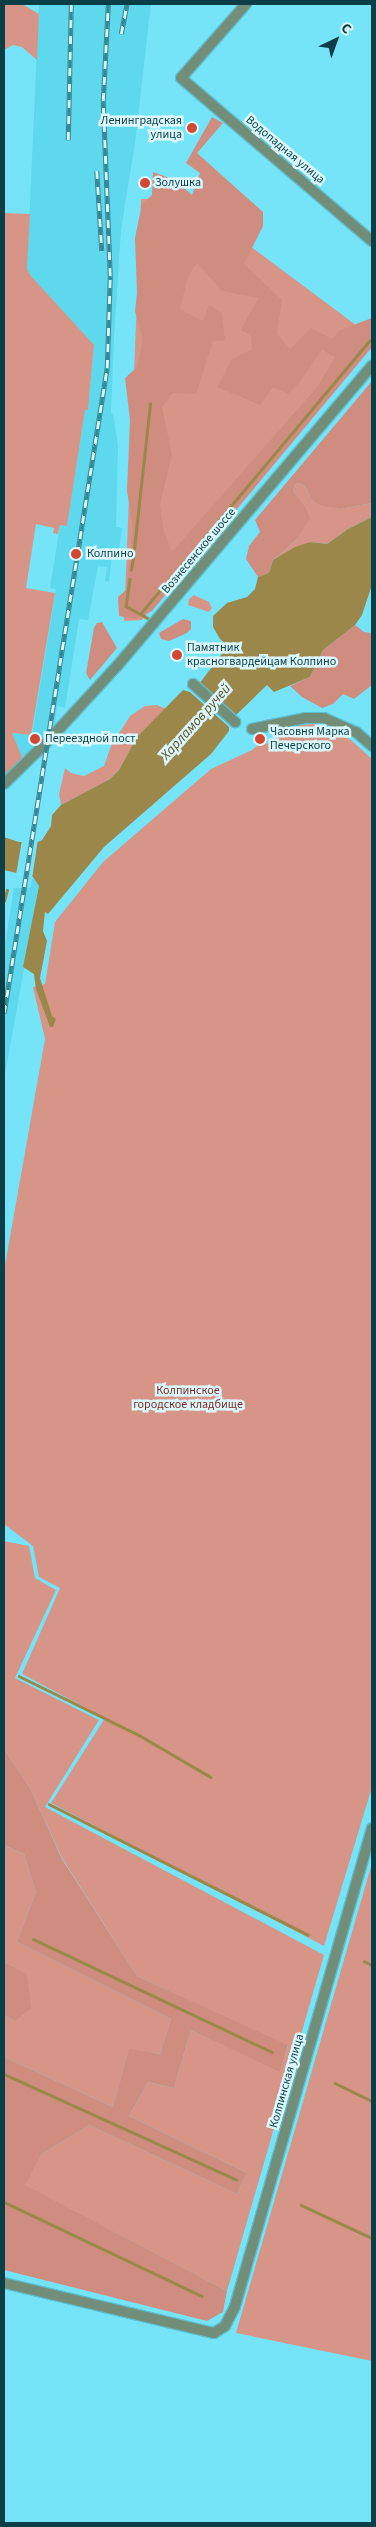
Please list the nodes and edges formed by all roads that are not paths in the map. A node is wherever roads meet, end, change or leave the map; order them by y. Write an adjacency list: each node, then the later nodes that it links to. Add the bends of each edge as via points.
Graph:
1 (246, 4): 2 (street, Водопадная улица, via 181,78)
2 (372, 241)
3 (372, 366): 8 (street, Вознесенское шоссе, via 133,647 41,749)
4 (194, 684): 5 (street)
5 (235, 722)
6 (252, 729): 7 (street, via 305,718 324,718 356,732)
7 (372, 746)
8 (4, 784)
9 (372, 1828): 10 (street, Колпинская улица, via 235,2306 225,2326 214,2333)
10 (4, 2283)

